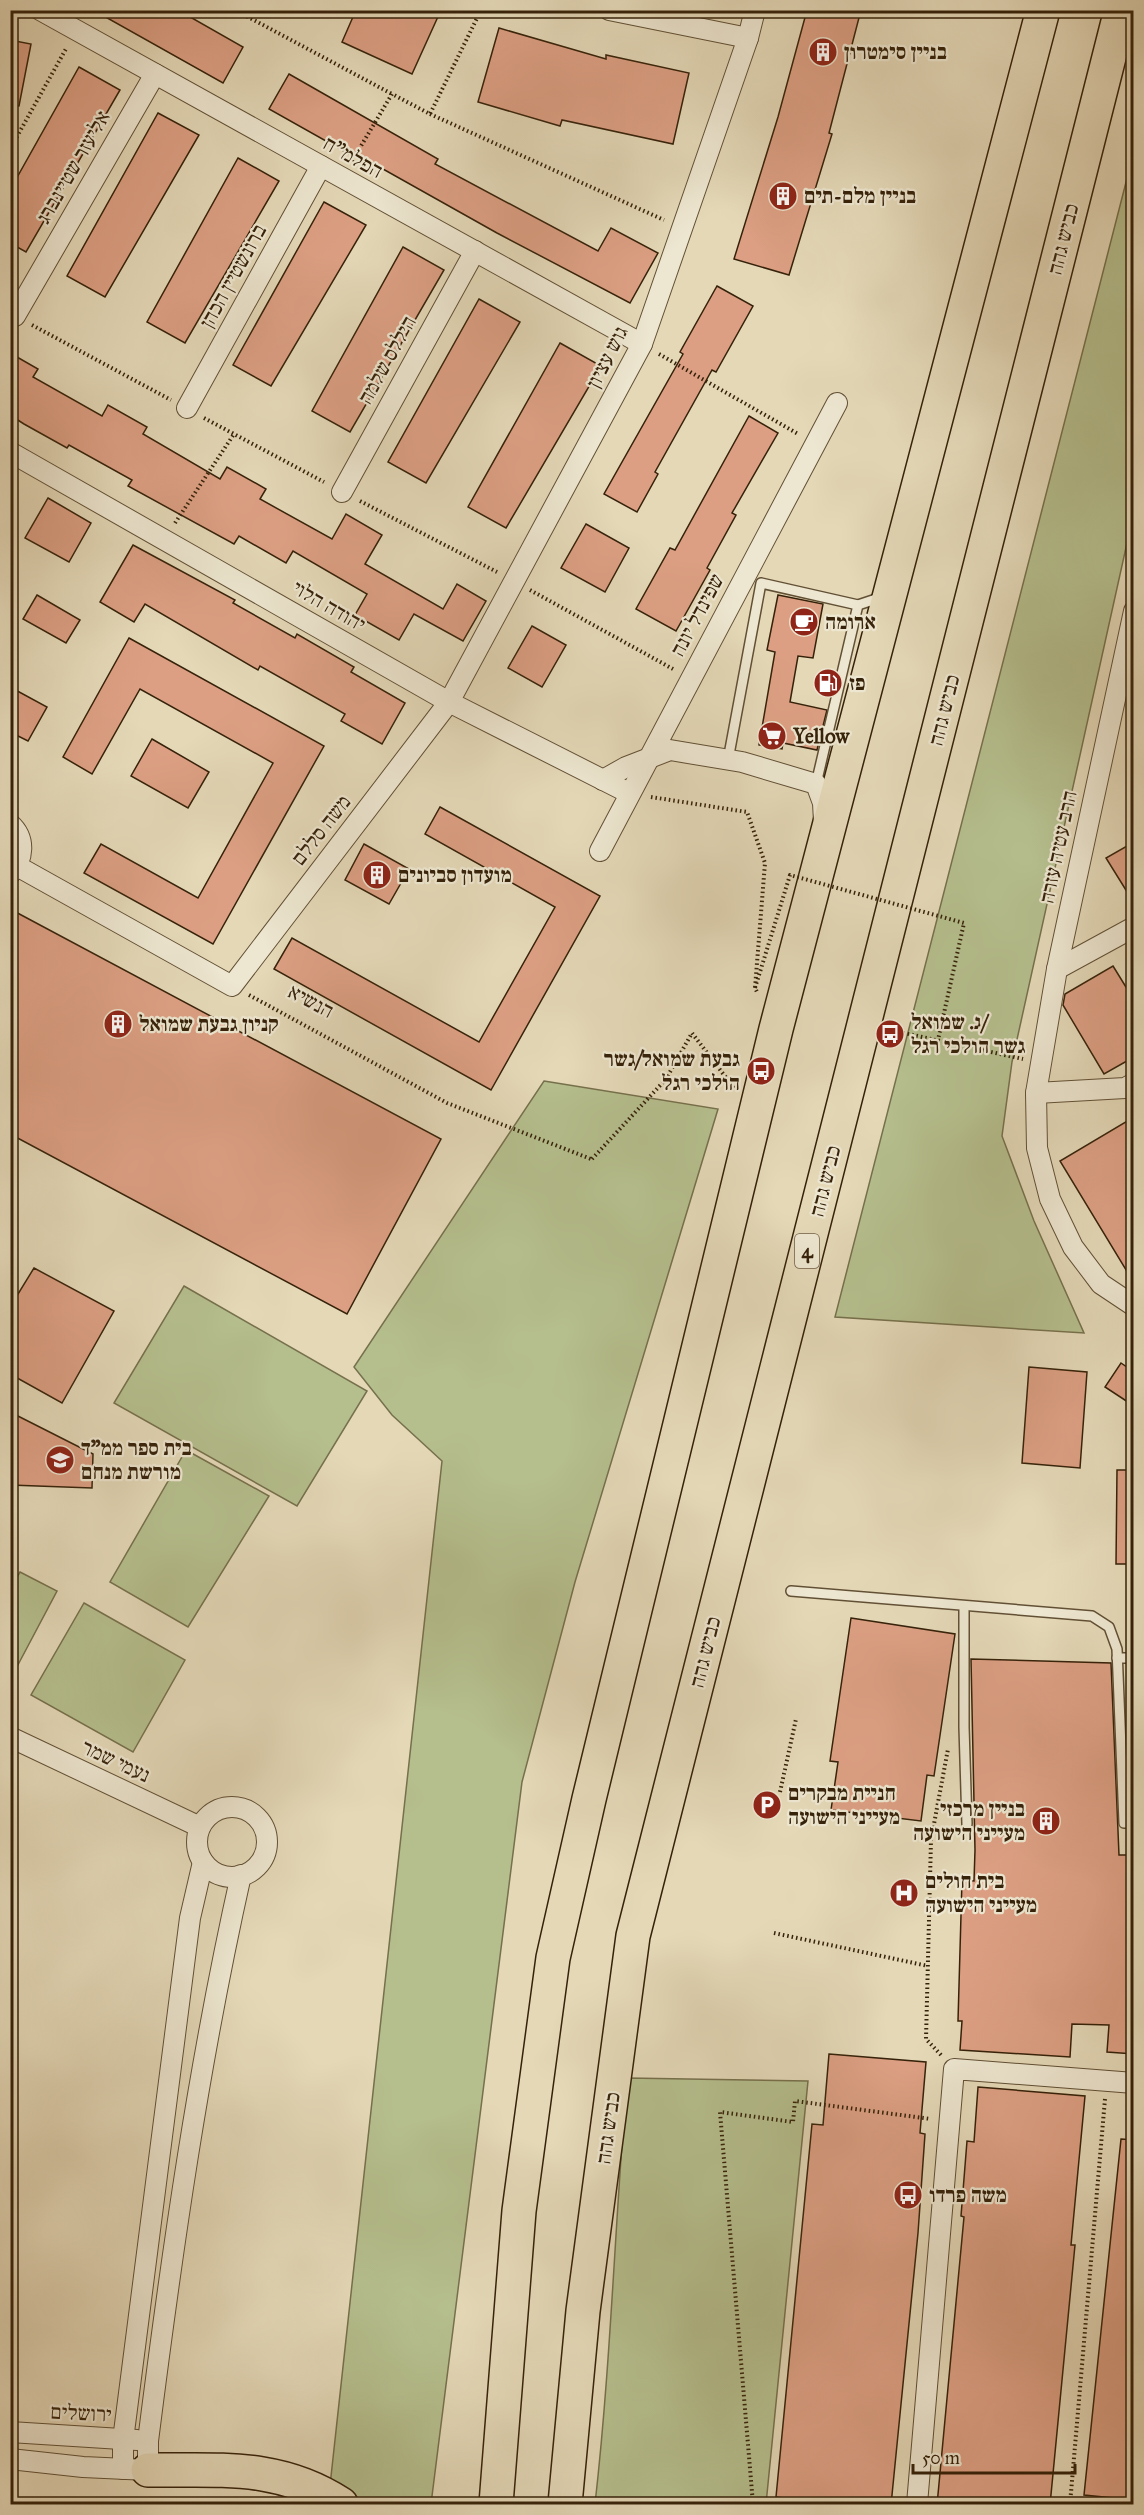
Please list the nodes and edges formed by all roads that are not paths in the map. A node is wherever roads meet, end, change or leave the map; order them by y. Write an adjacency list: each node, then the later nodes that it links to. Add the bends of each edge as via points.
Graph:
1 (40, 10): 7 (street, הפלמ"ח)
2 (609, 10): 6 (street)
3 (755, 10): 6 (street, גוש עציון)
4 (1042, 10): 16 (highway)
5 (1121, 10): 53 (highway, כביש גהה / 4, via 633,1936 583,2311)
6 (748, 38): 11 (street, גוש עציון)
7 (155, 74): 8 (street, הפלמ"ח); 10 (street, אליעזר שטיינברג)
8 (321, 166): 9 (street, הפלמ"ח); 13 (street, ברונשטיין הכהן)
9 (475, 251): 11 (street, הפלמ"ח); 15 (street, היללס שלמה)
10 (15, 316)
11 (642, 345): 19 (street, גוש עציון)
12 (837, 403): 20 (street, שפינדל יונה)
13 (187, 408)
14 (10, 452): 19 (street, יהודה הלוי)
15 (342, 492)
16 (890, 594): 17 (lane); 26 (highway)
17 (858, 605): 21 (lane, via 761,583); 23 (lane)
18 (1134, 611): 30 (street, הרב עטיה עזרה)
19 (449, 702): 22 (street, יהודה הלוי); 28 (street, משה סללם, via 232,986)
20 (647, 760): 21 (street, via 670,750); 22 (street); 24 (street, שפינדל יונה)
21 (728, 760): 23 (street)
22 (603, 780): 24 (street, יהודה הלוי)
23 (816, 784): 26 (street, via 823,803)
24 (629, 793): 27 (street, שפינדל יונה)
25 (10, 824): 28 (street, via 21,843 22,855)
26 (825, 843): 45 (highway, via 776,1029 553,1958 519,2211)
27 (600, 851)
28 (14, 870)
29 (1134, 927): 30 (street)
30 (1057, 969): 32 (street, הרב עטיה עזרה)
31 (1134, 1083): 32 (street, via 1125,1088)
32 (1036, 1093): 33 (street, הרב עטיה עזרה, via 1037,1148 1050,1198 1073,1247 1101,1284)
33 (1134, 1306)
34 (791, 1591): 35 (lane)
35 (964, 1606): 36 (lane, via 1092,1616 1109,1627); 40 (lane)
36 (1117, 1658): 37 (lane); 39 (lane, via 1124,1823)
37 (1134, 1658)
38 (10, 1737): 41 (street, נעמי שמר)
39 (1134, 1823)
40 (967, 1824)
41 (200, 1827): 42 (street, via 197,1845); 43 (street, via 217,1810 232,1807 244,1809 258,1819 266,1836 266,1848 257,1867)
42 (203, 1862): 43 (street, via 218,1874 236,1878); 47 (street, via 190,1918)
43 (241, 1875): 49 (street, via 173,2242)
44 (1134, 2083): 54 (street, via 954,2068)
45 (513, 2290): 51 (highway); 52 (highway)
46 (10, 2432): 47 (street, ירושלים)
47 (123, 2440): 49 (street); 49 (street, ירושלים)
48 (10, 2459): 49 (street)
49 (140, 2460): 50 (highway, via 264,2472 316,2488)
50 (341, 2505)
51 (483, 2505)
52 (496, 2505)
53 (565, 2505)
54 (917, 2505)

